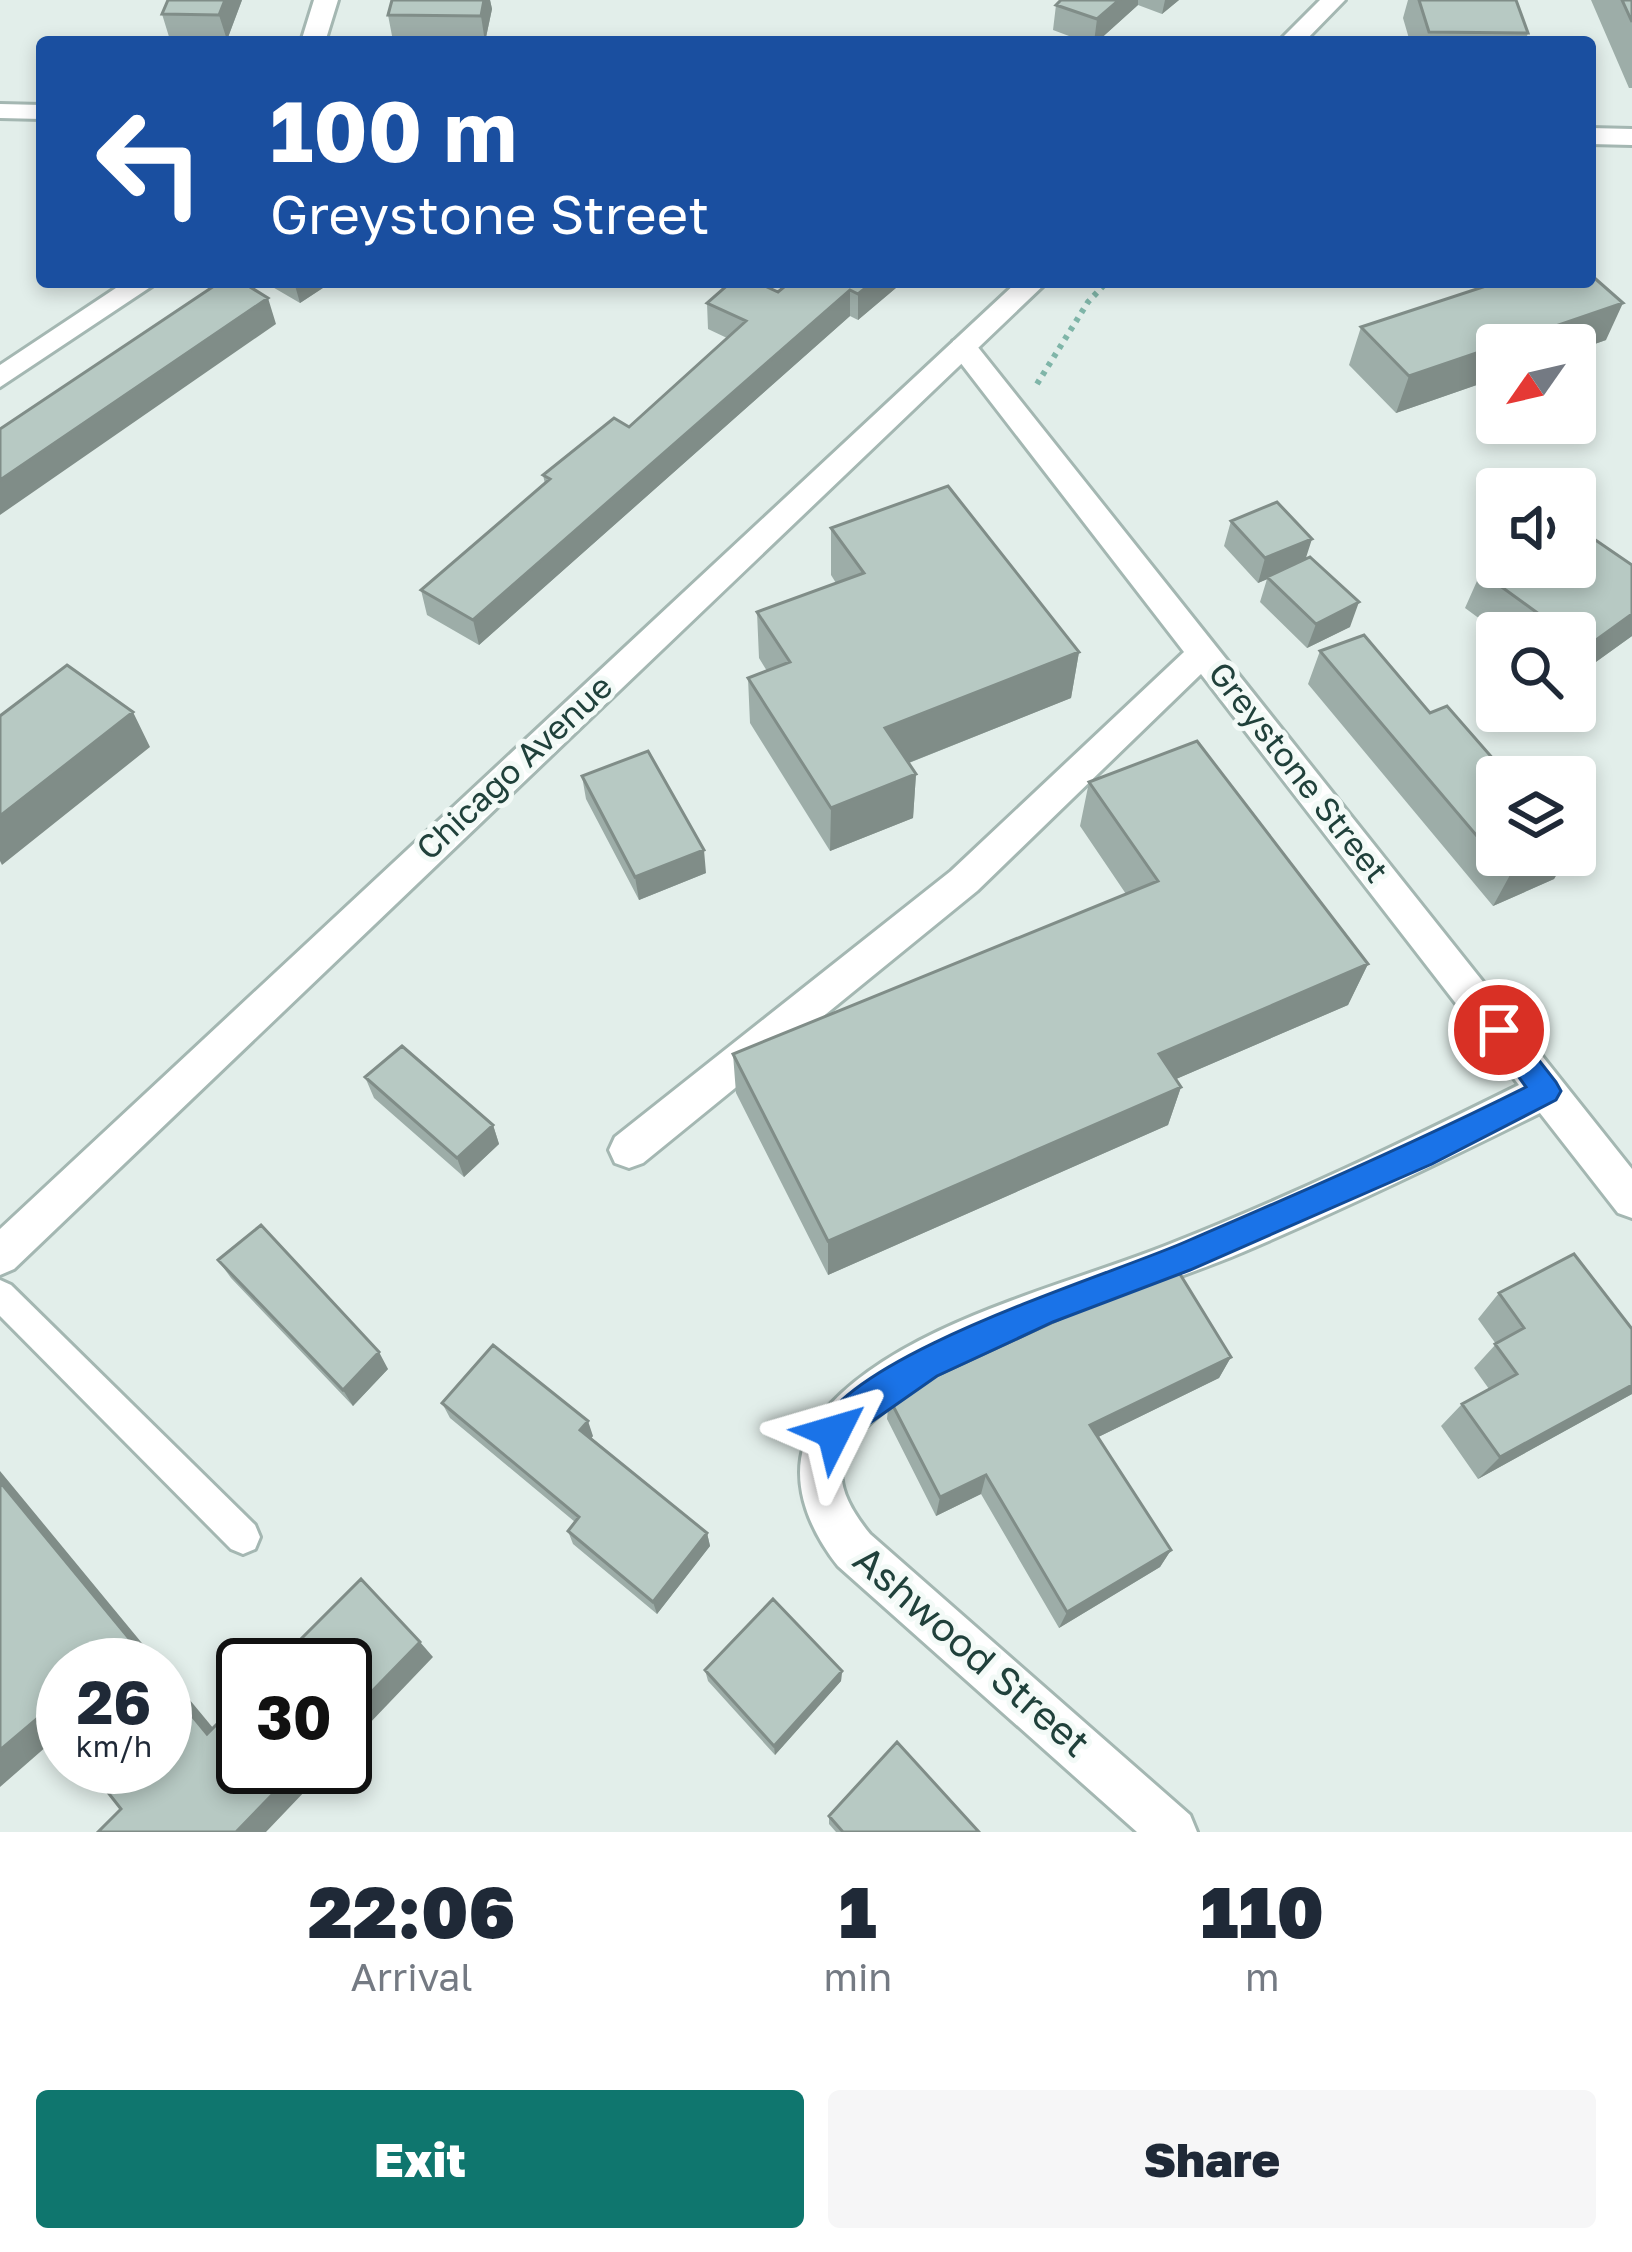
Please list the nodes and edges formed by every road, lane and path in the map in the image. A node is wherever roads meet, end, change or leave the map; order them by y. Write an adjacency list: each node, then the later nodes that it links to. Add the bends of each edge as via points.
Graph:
1 (326, 0): 3 (street)
2 (1333, 0): 4 (street)
3 (315, 36)
4 (1296, 36)
5 (0, 111): 6 (street)
6 (36, 112)
7 (1596, 136): 8 (street)
8 (1632, 137)
9 (134, 288): 13 (street)
10 (1027, 288): 12 (street, Chicago Avenue)
11 (1101, 288): 14 (path)
12 (963, 347): 15 (street, Greystone Street); 19 (street, Chicago Avenue)
13 (0, 378)
14 (1034, 388)
15 (1205, 651): 16 (street, Greystone Street); 17 (street, via 964,881)
16 (1546, 1091): 18 (street, Greystone Street); 22 (street, Ashwood Street, via 1421,1154 926,1365 872,1398 827,1444 820,1478 827,1509 854,1550)
17 (629, 1150)
18 (1632, 1199)
19 (0, 1256)
20 (0, 1294): 21 (lane)
21 (243, 1537)
22 (1173, 1832)

